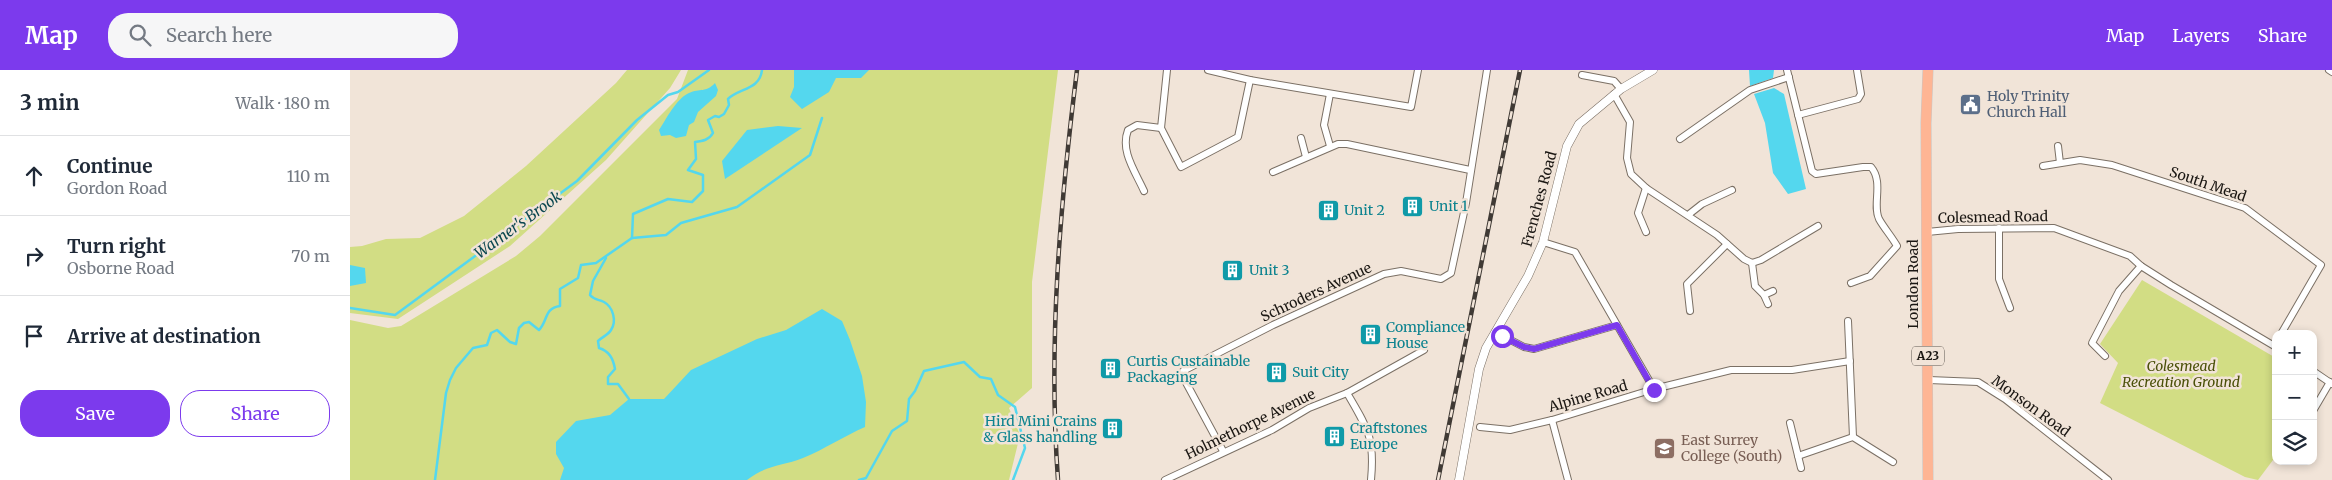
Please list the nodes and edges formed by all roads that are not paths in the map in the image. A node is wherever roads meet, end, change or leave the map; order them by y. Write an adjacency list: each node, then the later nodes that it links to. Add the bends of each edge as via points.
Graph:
1 (1167, 70): 16 (street)
2 (1208, 70): 11 (street)
3 (1418, 70): 13 (street, via 1411,107)
4 (1487, 70): 24 (street)
5 (1653, 70): 8 (street, Frenches Road)
6 (1856, 70): 15 (street, via 1861,94 1858,99)
7 (1926, 70): 33 (main road, London Road / A23)
8 (1641, 73): 12 (street, Frenches Road)
9 (1788, 73): 15 (street); 18 (street, via 1750,90)
10 (1582, 75): 12 (street, via 1614,81)
11 (1250, 80): 13 (street); 16 (street, via 1238,137 1222,146 1181,167)
12 (1621, 89): 14 (street, Frenches Road)
13 (1330, 94): 19 (street, via 1324,125)
14 (1614, 94): 26 (street, via 1630,122 1628,167); 34 (street, Frenches Road, via 1575,129 1567,146)
15 (1798, 114): 38 (street, via 1814,173 1868,166 1875,173 1878,217 1897,246 1870,276)
16 (1161, 128): 28 (street, via 1137,125 1128,130 1124,146)
17 (1301, 138): 21 (street)
18 (1680, 139)
19 (1330, 146): 21 (street); 24 (street, via 1347,144)
20 (2058, 146): 22 (street)
21 (1306, 156): 25 (street)
22 (2060, 163): 23 (street); 46 (street, South Mead, via 2080,160 2112,165 2245,208 2321,265)
23 (2042, 166)
24 (1470, 170): 62 (street, Schroders Avenue, via 1454,265 1447,276 1441,279 1401,271 1384,274 1183,371 1183,377)
25 (1273, 172)
26 (1646, 188): 29 (street); 32 (street, via 1638,212)
27 (1732, 190): 29 (street, via 1702,204)
28 (1144, 191)
29 (1688, 215): 35 (street)
30 (1818, 226): 36 (street)
31 (1999, 228): 33 (street, Colesmead Road); 37 (street, Colesmead Road, via 2054,228 2130,256); 42 (street, via 1998,279)
32 (1646, 232)
33 (1927, 232): 53 (main road, London Road / A23)
34 (1543, 242): 45 (street, via 1575,252); 47 (street, Frenches Road, via 1528,276)
35 (1727, 244): 36 (street); 43 (street, via 1687,284)
36 (1752, 263): 40 (street, via 1755,286)
37 (2141, 266): 48 (street, Colesmead Road); 50 (street, via 2119,291 2092,343)
38 (1851, 283)
39 (1773, 291): 40 (street)
40 (1764, 295): 41 (street)
41 (1768, 304)
42 (2010, 308)
43 (1690, 311)
44 (1848, 321): 51 (street)
45 (1617, 325): 47 (street, via 1534,349); 55 (street)
46 (2282, 330)
47 (1495, 332): 68 (street, Frenches Road, via 1479,369)
48 (2272, 343)
49 (1424, 350): 56 (street, Holmethorpe Avenue)
50 (2105, 356)
51 (1850, 361): 55 (street, Alpine Road, via 1792,370 1731,370); 61 (street)
52 (2317, 374): 54 (street)
53 (1929, 380): 70 (main road, London Road / A23); 71 (street, Monson Road, via 1978,382 2005,399)
54 (2331, 383): 57 (street)
55 (1654, 390): 58 (street, Alpine Road)
56 (1347, 393): 62 (street, Holmethorpe Avenue, via 1309,408 1272,430); 67 (street, via 1370,432 1374,458)
57 (2317, 405)
58 (1552, 420): 60 (street, Alpine Road, via 1510,430); 69 (street)
59 (1790, 423): 63 (street)
60 (1480, 427)
61 (1853, 437): 63 (street); 64 (street)
62 (1223, 451): 66 (street, Holmethorpe Avenue)
63 (1798, 456): 65 (street)
64 (1892, 462)
65 (1801, 468)
66 (1165, 480)
67 (1371, 480)
68 (1459, 480)
69 (1568, 480)
70 (1928, 480)
71 (2108, 480)

